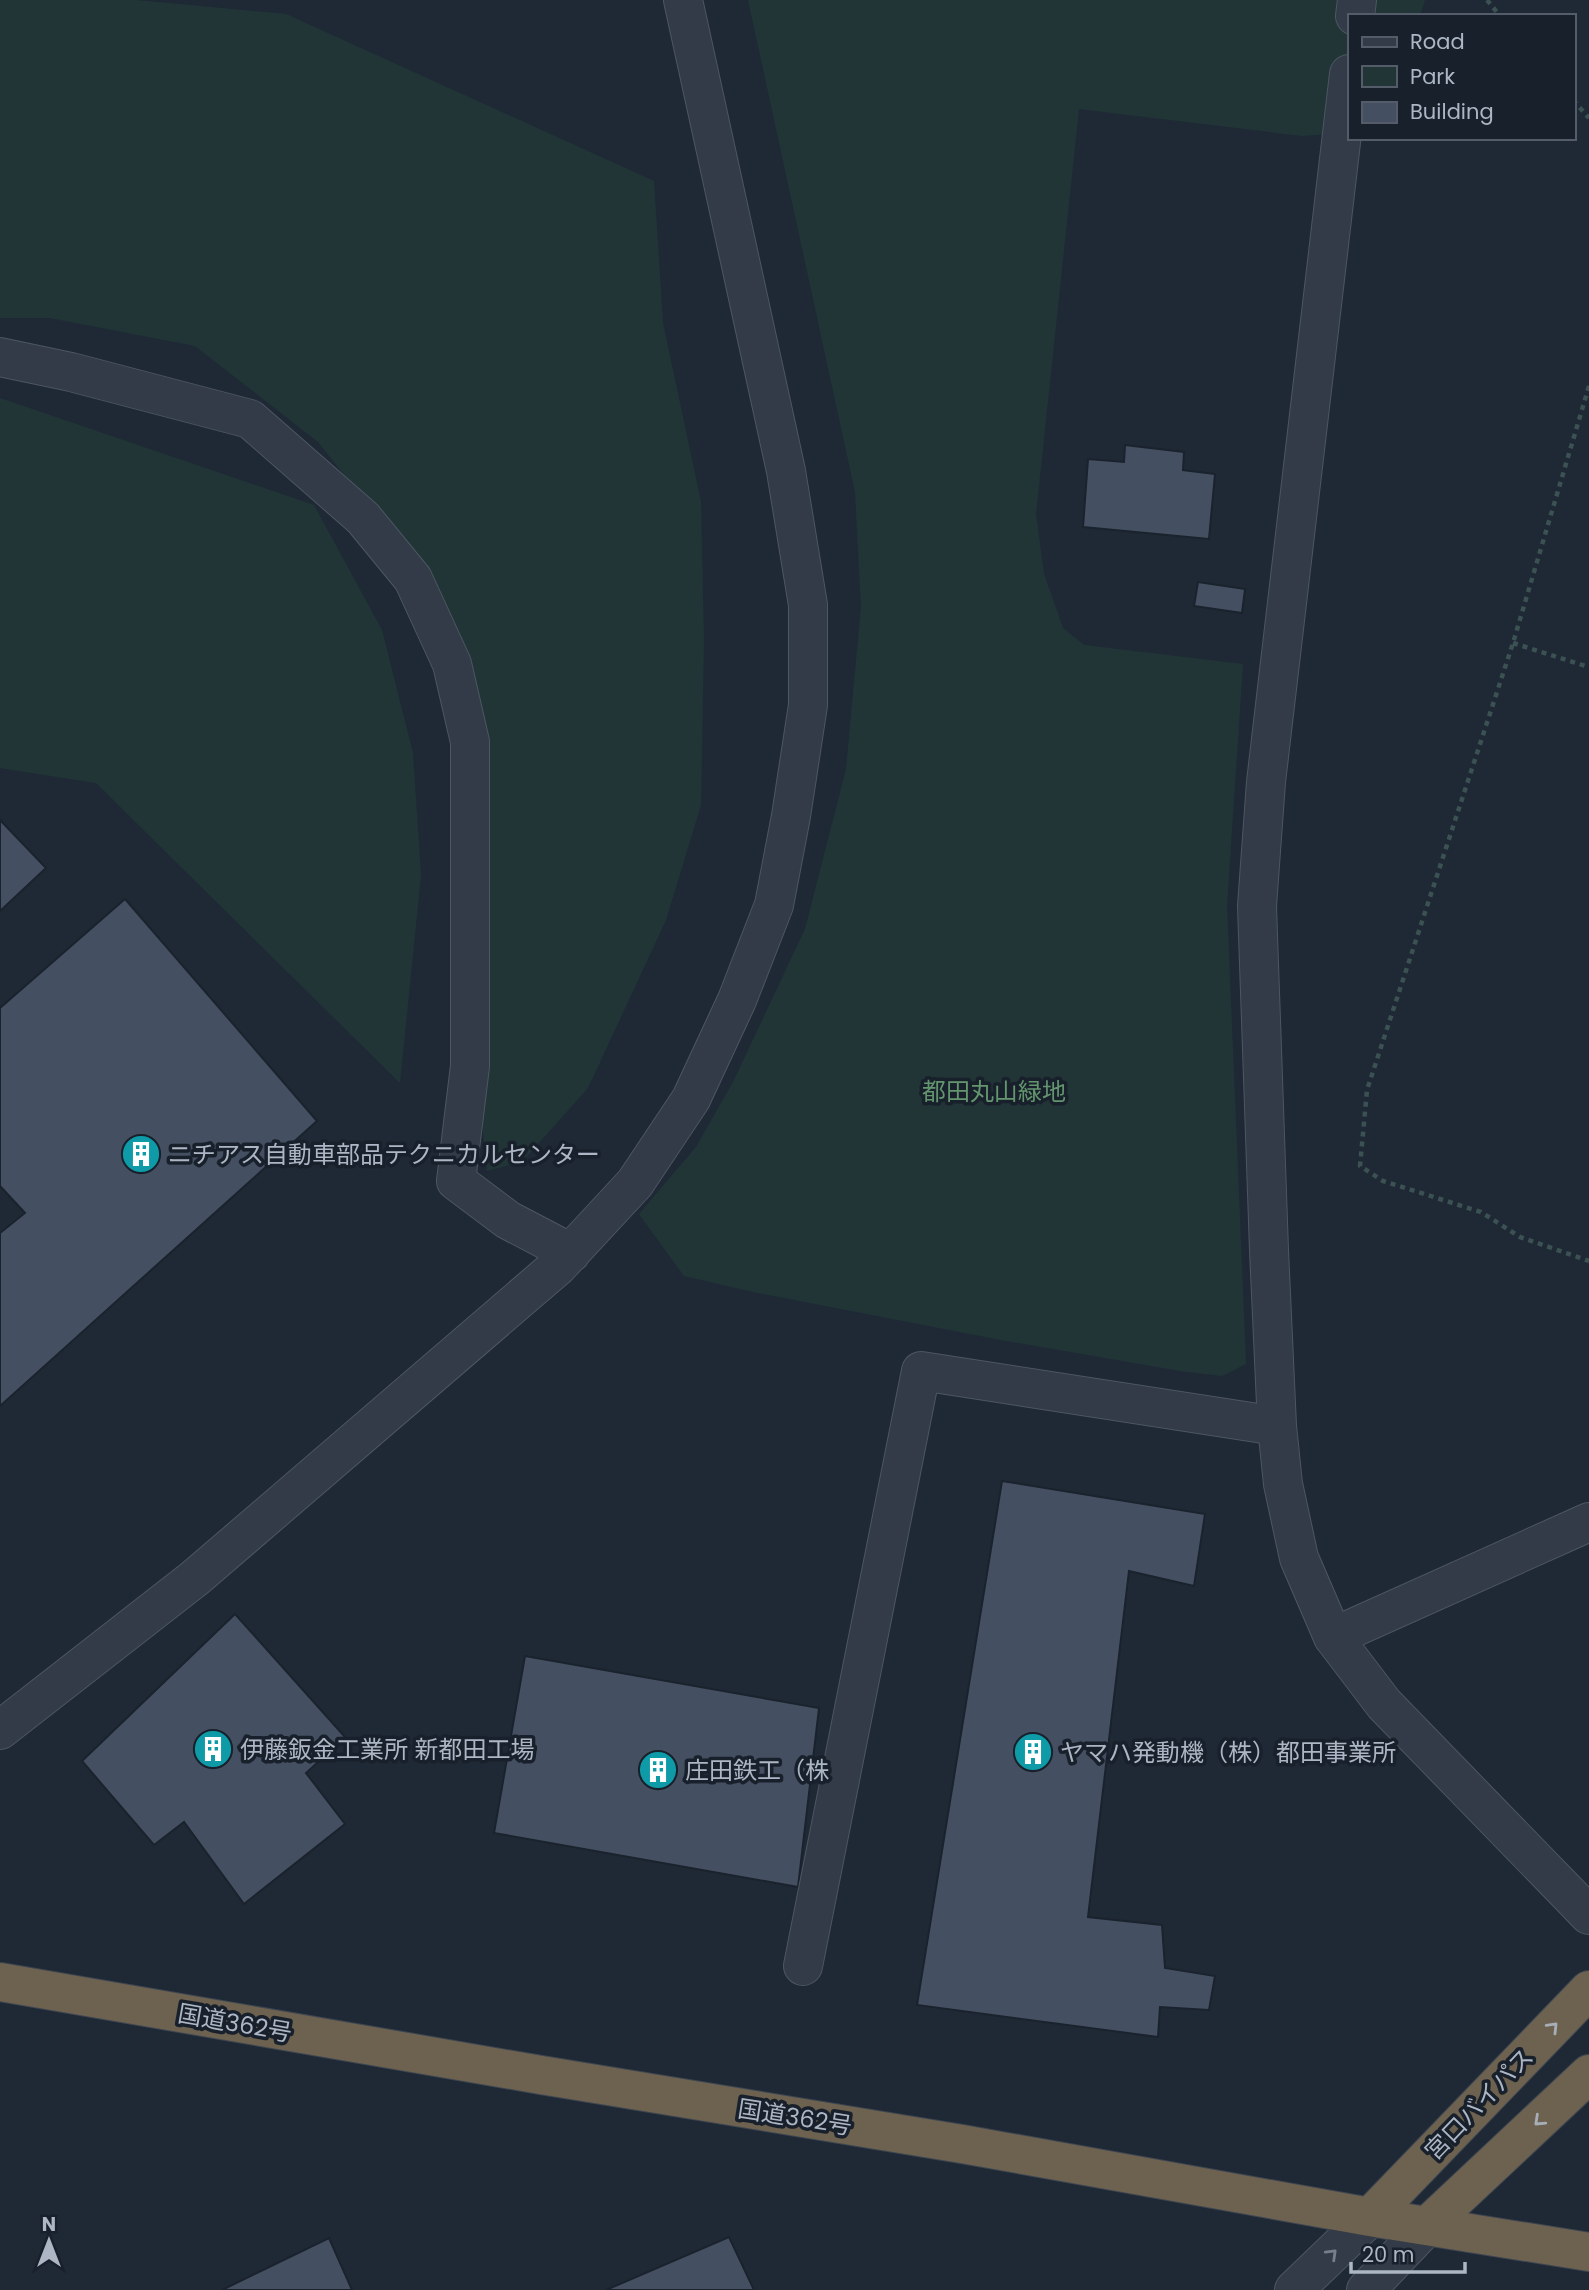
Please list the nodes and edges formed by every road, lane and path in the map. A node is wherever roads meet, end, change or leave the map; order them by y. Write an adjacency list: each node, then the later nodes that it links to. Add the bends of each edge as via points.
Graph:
1 (683, 0): 11 (street, via 786,471 808,605 808,705 774,905 737,1000 691,1099 635,1183)
2 (1487, 0): 3 (path)
3 (1498, 14)
4 (1348, 83): 13 (street, via 1266,782 1257,906)
5 (1575, 102): 6 (path)
6 (1589, 118)
7 (0, 357): 11 (street, via 250,419 363,518 413,579 452,664 470,742 470,1066 456,1181 508,1220)
8 (1589, 386): 9 (path)
9 (1513, 643): 10 (path); 12 (path, via 1367,1090 1360,1166 1382,1181 1481,1212 1520,1237)
10 (1589, 667)
11 (571, 1253): 16 (street, via 195,1578)
12 (1589, 1261)
13 (1278, 1426): 15 (street, via 1283,1483 1299,1558); 18 (street, via 921,1371)
14 (1589, 1522): 15 (street)
15 (1333, 1637): 17 (street, via 1384,1704)
16 (0, 1730)
17 (1589, 1915)
18 (803, 1966)
19 (0, 1982): 22 (highway, 国道362号)
20 (1589, 1990): 22 (highway, 宮口バイパス, one-way to 20)
21 (1589, 2074): 23 (highway, 宮口バイパス, one-way to 23)
22 (1370, 2217): 23 (highway, 国道362号); 25 (street, one-way to 22)
23 (1427, 2226): 24 (highway, 国道362号); 26 (street)
24 (1589, 2252)
25 (1294, 2290)
26 (1366, 2290)

